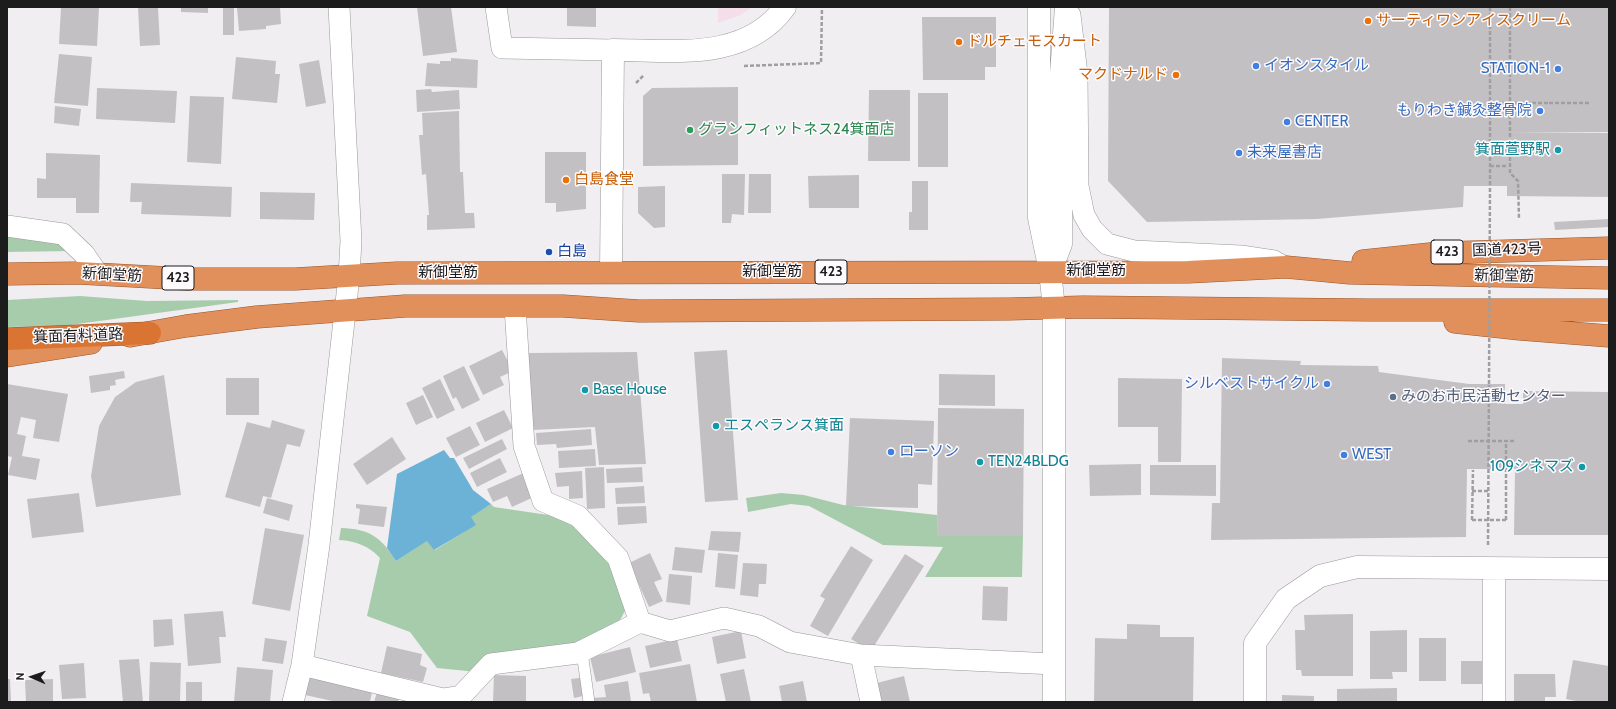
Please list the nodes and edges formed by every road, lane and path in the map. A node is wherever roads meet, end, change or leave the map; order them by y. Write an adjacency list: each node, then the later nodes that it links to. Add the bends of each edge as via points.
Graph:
1 (339, 7): 25 (street, via 351,241)
2 (496, 7): 9 (street, via 502,48)
3 (785, 7): 9 (street, via 763,29 730,46 709,50)
4 (822, 7): 10 (path, via 821,63)
5 (1039, 7): 21 (street, via 1039,218)
6 (1067, 7): 20 (street, via 1077,74 1078,186 1084,215 1092,229 1107,244 1134,251 1241,256 1274,261); 21 (street, via 1061,73 1061,244)
7 (1490, 7): 14 (path)
8 (1510, 7): 17 (path, via 1510,173 1518,181)
9 (613, 50): 22 (street)
10 (736, 66)
11 (646, 73): 12 (path)
12 (632, 88)
13 (1589, 103): 14 (path, bridge)
14 (1490, 104): 15 (path)
15 (1490, 166): 16 (path); 36 (path, bridge)
16 (1508, 166)
17 (1519, 218)
18 (7, 226): 23 (street, via 63,234 84,254)
19 (1609, 248): 20 (highway, 国道423号 / 423, via 1439,253 1330,265)
20 (1286, 267): 21 (highway, 新御堂筋 / 423, via 1188,272); 26 (highway, 新御堂筋 / 423, via 1350,273)
21 (1050, 271): 22 (highway, 新御堂筋 / 423); 28 (street)
22 (611, 272): 25 (highway, 新御堂筋 / 423, via 397,273)
23 (97, 273): 24 (highway, 新御堂筋 / 423); 25 (highway, 新御堂筋 / 423, via 187,278 295,279)
24 (7, 274)
25 (349, 276): 29 (street)
26 (1609, 278)
27 (515, 307): 28 (highway, via 568,306 639,311); 29 (highway, via 404,306); 47 (street, via 524,446 543,501 578,516 618,558)
28 (1054, 308): 30 (highway, via 1083,306); 50 (street)
29 (346, 310): 32 (highway, via 257,317); 51 (street, via 319,545)
30 (1369, 310): 31 (highway); 33 (highway, via 1520,329)
31 (1609, 310)
32 (150, 333): 34 (highway, 箕面有料道路); 35 (highway)
33 (1609, 336)
34 (7, 339)
35 (7, 356)
36 (1489, 395): 37 (path); 39 (path)
37 (1516, 396)
38 (1468, 441): 39 (path)
39 (1488, 441): 40 (path); 44 (path)
40 (1506, 441): 41 (path); 43 (path, bridge, via 1506,520 1472,520)
41 (1515, 441)
42 (1473, 470): 43 (path)
43 (1472, 490): 44 (path)
44 (1488, 491): 45 (path)
45 (1491, 560): 46 (street); 56 (street, via 1357,567 1320,576 1286,599 1255,643); 57 (street)
46 (1609, 569)
47 (640, 622): 48 (street); 49 (street, via 670,631 724,618 759,626 790,642)
48 (582, 652): 51 (street, via 491,664 461,696 443,700); 53 (lane)
49 (861, 655): 50 (street); 54 (street)
50 (1054, 664): 55 (street)
51 (302, 665): 52 (street)
52 (293, 702)
53 (589, 702)
54 (871, 702)
55 (1054, 702)
56 (1255, 702)
57 (1494, 702)

